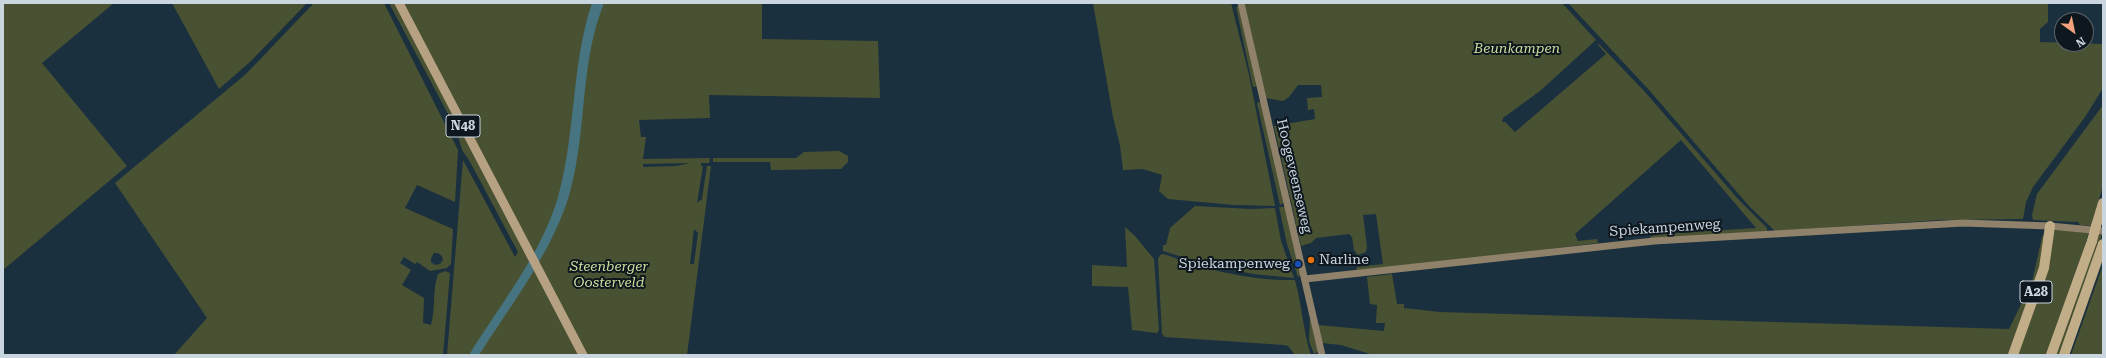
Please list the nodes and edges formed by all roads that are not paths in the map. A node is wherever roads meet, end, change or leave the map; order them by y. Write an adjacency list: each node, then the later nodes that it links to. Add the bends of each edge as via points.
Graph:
1 (399, 3): 8 (highway, N48)
2 (1241, 3): 7 (main road, Hoogeveenseweg)
3 (2103, 203): 11 (highway, A28, bridge)
4 (2050, 226): 5 (main road, Spiekampenweg); 7 (main road, Spiekampenweg, via 1963,223 1654,241); 10 (highway, A28, via 2044,268)
5 (2103, 231)
6 (2103, 244): 12 (highway)
7 (1305, 279): 9 (main road, Hoogeveenseweg)
8 (583, 355)
9 (1322, 355)
10 (2013, 355)
11 (2051, 355)
12 (2064, 355)

